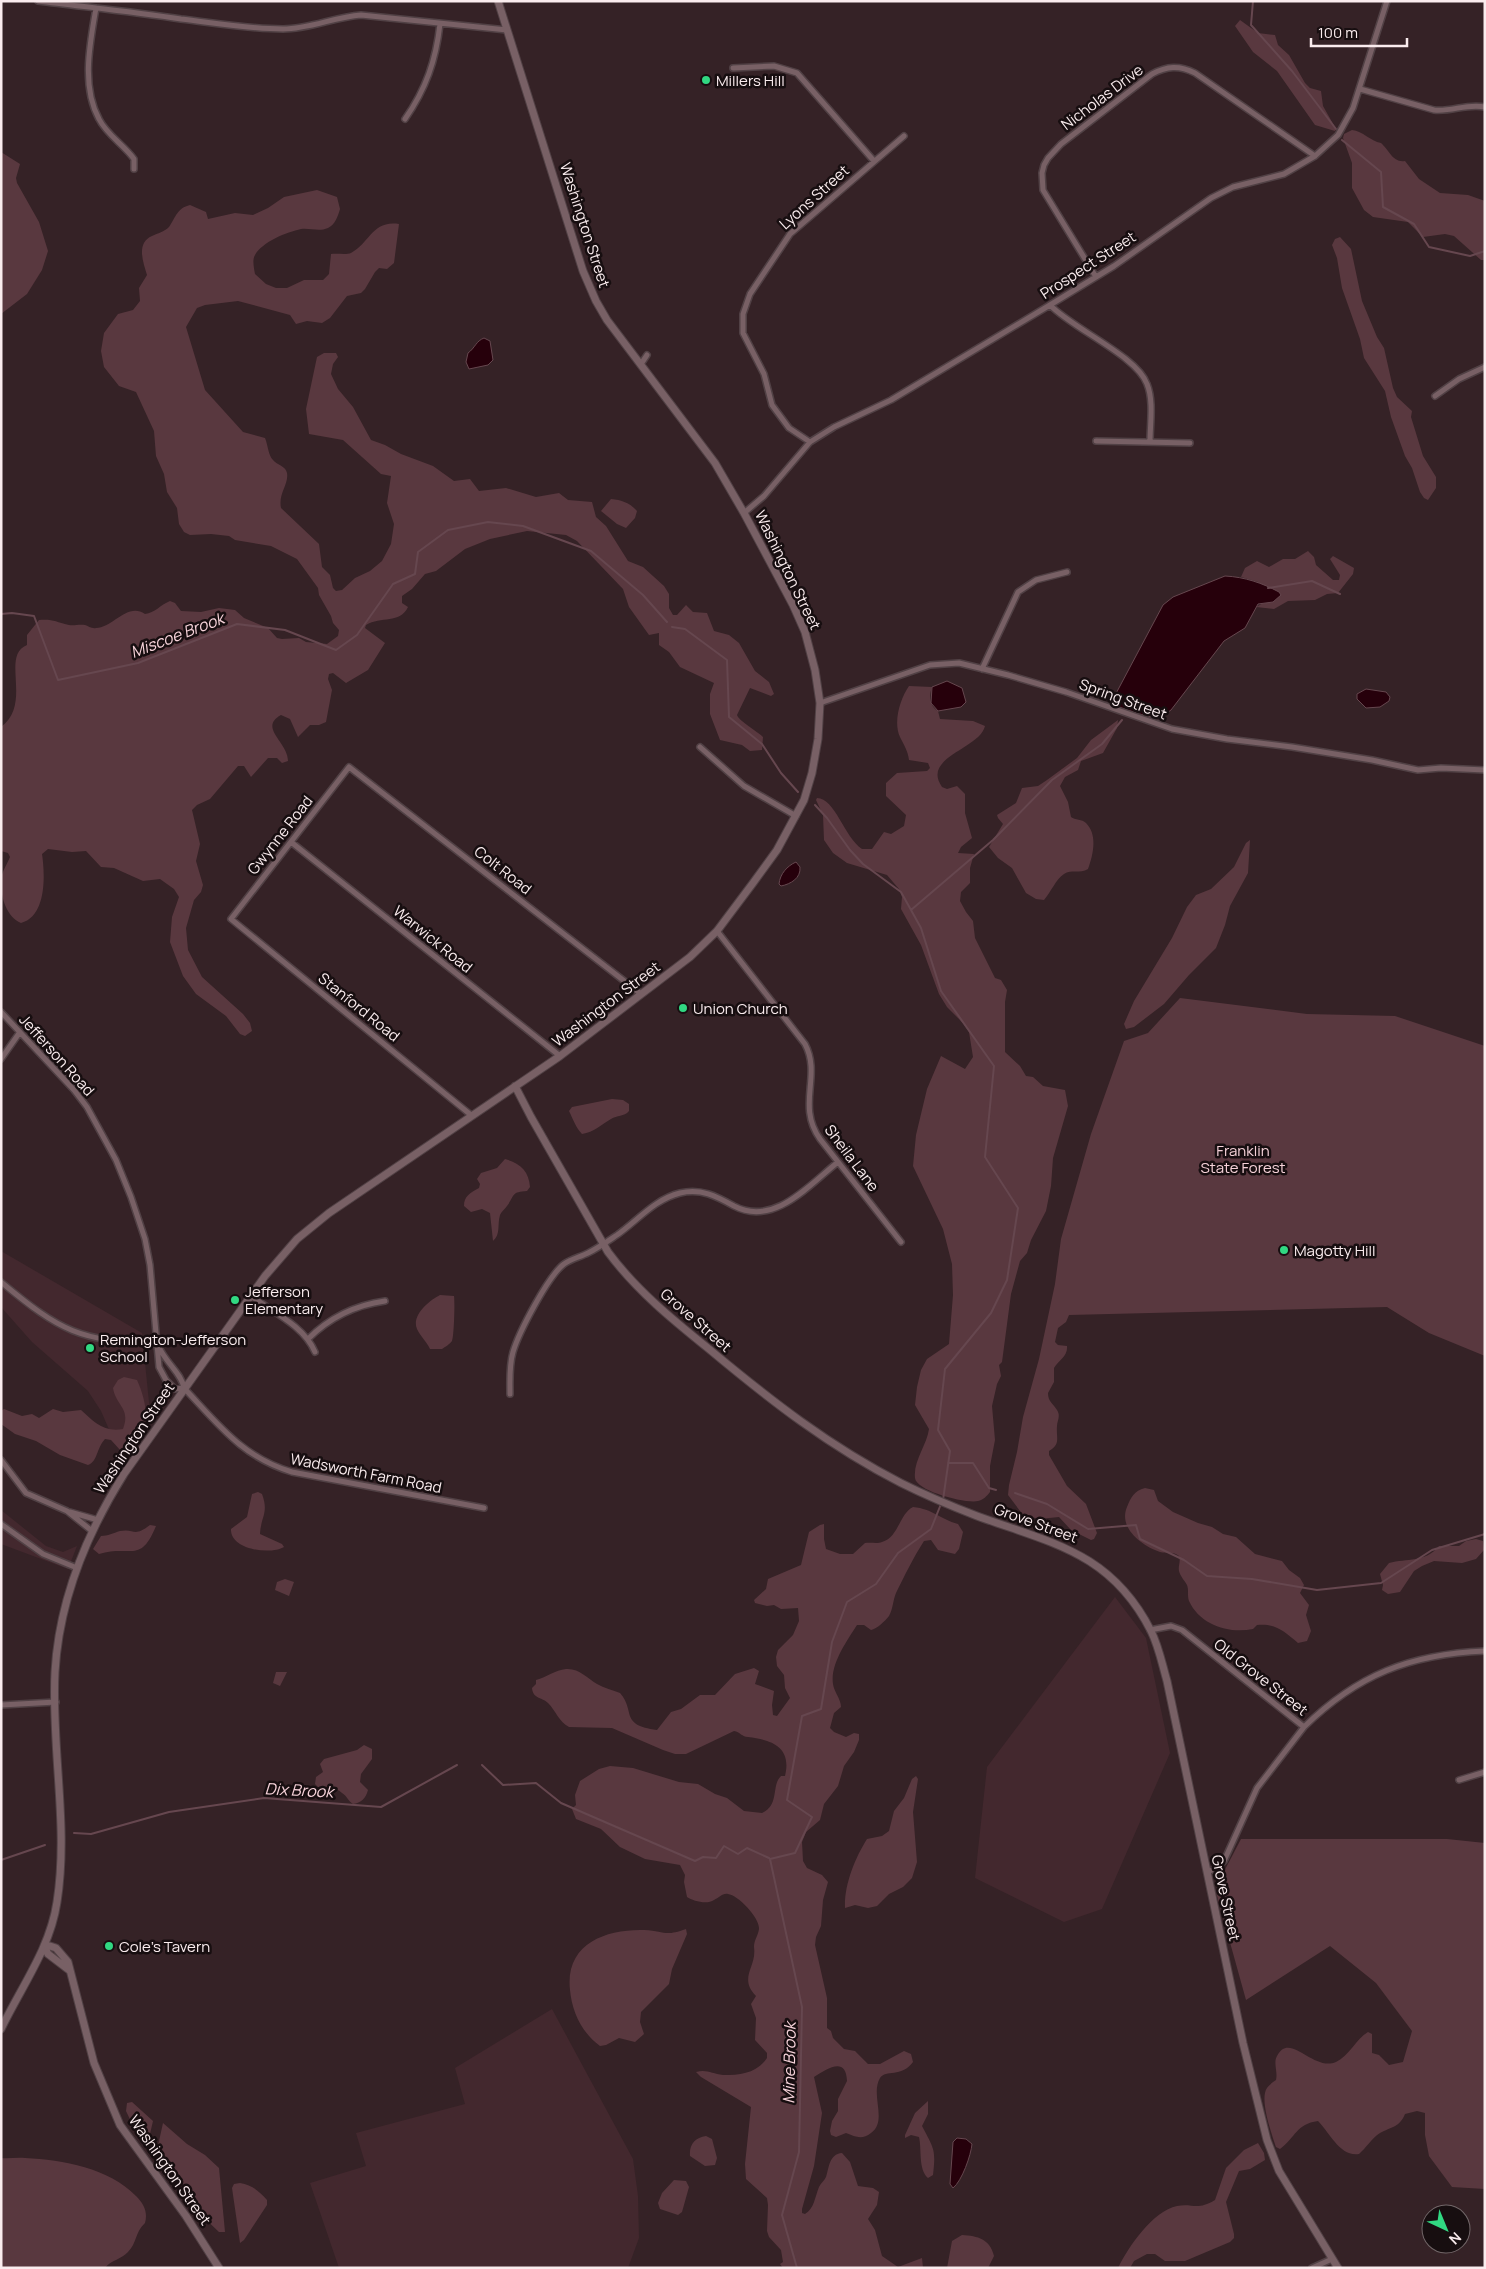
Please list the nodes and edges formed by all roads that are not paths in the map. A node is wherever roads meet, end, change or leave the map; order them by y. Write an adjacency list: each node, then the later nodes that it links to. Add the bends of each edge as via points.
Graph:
1 (38, 1): 4 (street)
2 (498, 1): 6 (main road, Washington Street)
3 (1387, 1): 8 (street, Prospect Street)
4 (96, 8): 5 (street, via 283,29 361,14); 14 (street, via 89,65 93,105 106,130 134,159)
5 (440, 24): 6 (street); 10 (street, via 433,66)
6 (507, 30): 18 (main road, Washington Street, via 591,289 602,312)
7 (733, 68): 13 (street, via 774,66 797,74)
8 (1360, 89): 9 (street, via 1434,110 1471,105); 12 (street, Prospect Street, via 1344,126)
9 (1485, 108)
10 (405, 119)
11 (904, 136): 13 (street, Lyons Street)
12 (1315, 156): 15 (street, Prospect Street, via 1284,174 1233,187 1211,198); 15 (street, Nicholas Drive, via 1195,72 1168,67 1152,74 1061,144 1044,164 1044,190)
13 (874, 161): 22 (street, Lyons Street, via 790,234 750,294 742,314 745,341 764,374 772,406 789,428)
14 (134, 169)
15 (1096, 277): 16 (street, Prospect Street)
16 (1050, 305): 22 (street, Prospect Street, via 891,400); 23 (street, via 1061,317 1142,374 1150,396)
17 (647, 355): 18 (street)
18 (641, 364): 25 (main road, Washington Street, via 706,449)
19 (1485, 367): 20 (street, via 1459,379)
20 (1435, 396)
21 (1096, 441): 23 (street)
22 (810, 442): 25 (street, Prospect Street, via 764,496)
23 (1150, 442): 24 (street)
24 (1190, 442)
25 (744, 513): 28 (main road, Washington Street, via 805,632)
26 (1067, 572): 27 (street, via 1036,580 1018,592)
27 (982, 669): 28 (street, Spring Street, via 959,663 930,666); 31 (street, Spring Street, via 1066,692 1172,729 1418,770)
28 (820, 703): 32 (main road, Washington Street, via 812,773)
29 (700, 747): 32 (street, via 744,786)
30 (349, 767): 33 (street, Gwynne Road); 36 (street, Colt Road)
31 (1485, 770)
32 (796, 816): 35 (main road, Washington Street, via 777,850)
33 (291, 842): 34 (street, Gwynne Road); 39 (street, Warwick Road)
34 (231, 919): 42 (street, Stanford Road)
35 (717, 931): 36 (main road, Washington Street, via 690,957); 43 (street, Sheila Lane, via 807,1048 811,1070 810,1121)
36 (641, 994): 39 (main road, Washington Street)
37 (1, 1012): 38 (street, Jefferson Road)
38 (20, 1032): 40 (street); 50 (street, Jefferson Road, via 87,1107 118,1163 145,1239)
39 (560, 1056): 41 (main road, Washington Street)
40 (1, 1059)
41 (515, 1086): 42 (main road, Washington Street); 45 (main road, Grove Street)
42 (471, 1115): 47 (main road, Washington Street, via 319,1221 280,1258)
43 (838, 1162): 44 (street, Sheila Lane); 45 (street, via 788,1202 772,1210 749,1211 706,1193 684,1193 658,1203)
44 (901, 1242)
45 (603, 1244): 53 (street, via 563,1265 551,1280 516,1344 510,1364); 61 (main road, Grove Street, via 618,1266 647,1296 777,1406 836,1447 900,1483 942,1502 1062,1545 1090,1560 1119,1586)
46 (1, 1282): 50 (street, via 40,1314 73,1332 108,1341)
47 (251, 1296): 49 (street); 52 (main road, Washington Street)
48 (385, 1301): 49 (street, via 339,1316)
49 (308, 1339): 51 (street)
50 (158, 1343): 52 (street, Jefferson Road, via 169,1365 183,1379); 52 (street, Jefferson Road, via 158,1362 164,1376 175,1389)
51 (315, 1352)
52 (184, 1388): 55 (street, Wadsworth Farm Road, via 224,1432 250,1454 276,1467); 57 (main road, Washington Street, via 124,1474)
53 (510, 1394)
54 (1, 1460): 56 (street, via 26,1493)
55 (484, 1508)
56 (68, 1511): 57 (street); 59 (street)
57 (98, 1520): 59 (main road, Washington Street)
58 (1, 1524): 60 (street, via 43,1554)
59 (92, 1531): 60 (main road, Washington Street)
60 (77, 1568): 63 (main road, Washington Street, via 58,1643)
61 (1150, 1630): 65 (street, Old Grove Street, via 1171,1626 1182,1630); 68 (main road, Grove Street, via 1167,1681)
62 (1485, 1651): 65 (street, via 1441,1655 1379,1673 1339,1696)
63 (56, 1702): 64 (street); 69 (main road, Washington Street, via 60,1880)
64 (1, 1705)
65 (1304, 1727): 68 (street, Old Grove Street, via 1257,1788 1224,1861 1218,1868)
66 (1485, 1772): 67 (street)
67 (1459, 1780)
68 (1207, 1872): 71 (main road, Grove Street, via 1267,2140 1279,2171)
69 (45, 1948): 70 (main road); 72 (main road, Washington Street, via 53,1947 68,1962 94,2063 120,2126 186,2216)
70 (1, 2029)
71 (1332, 2259): 73 (street); 74 (main road, Grove Street)
72 (219, 2268)
73 (1312, 2268)
74 (1338, 2268)

